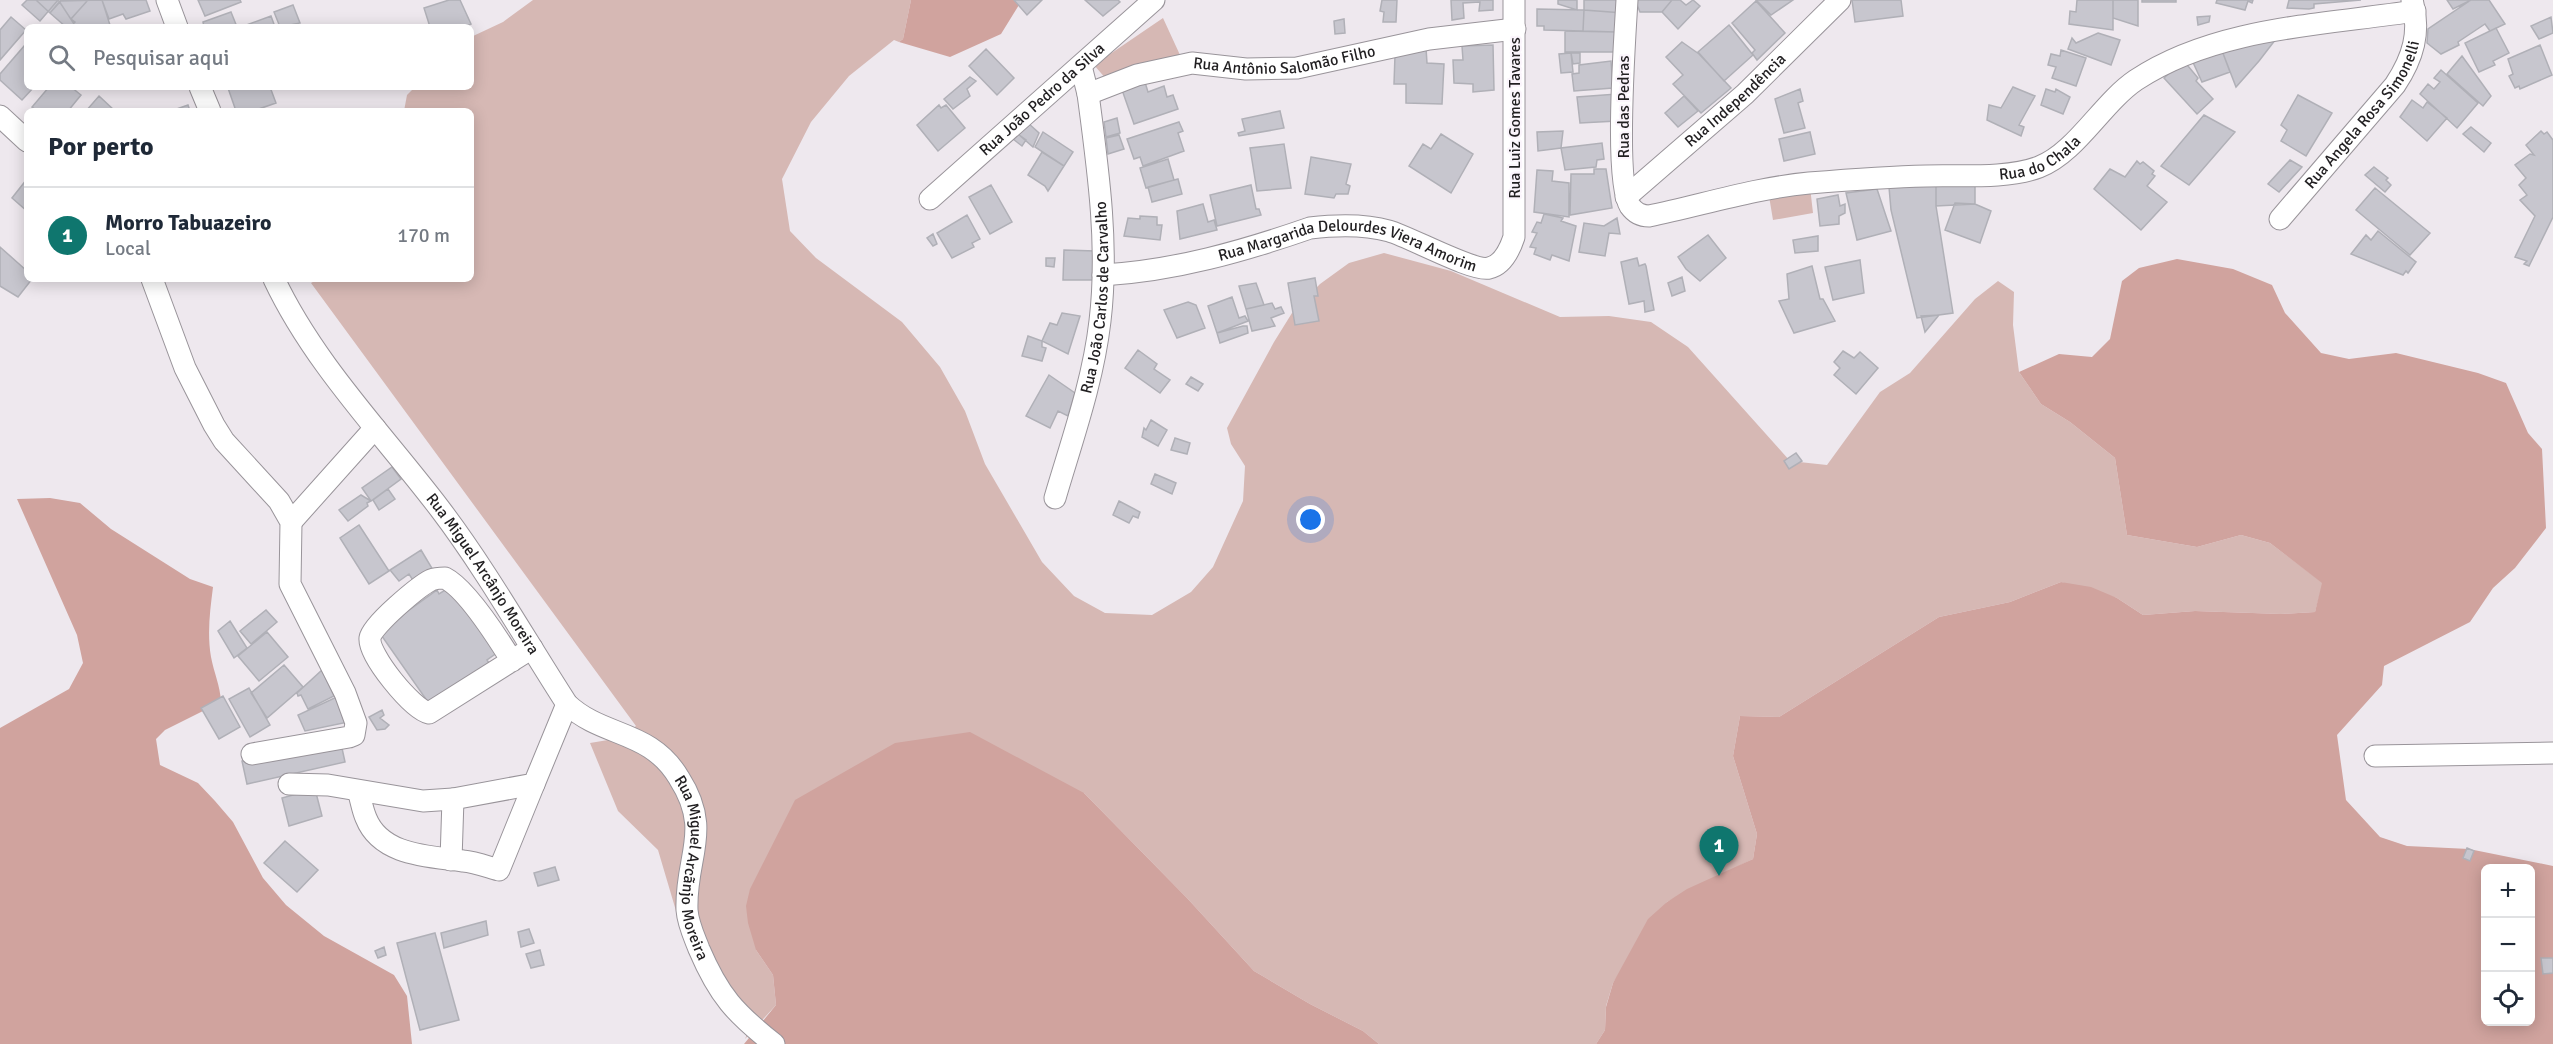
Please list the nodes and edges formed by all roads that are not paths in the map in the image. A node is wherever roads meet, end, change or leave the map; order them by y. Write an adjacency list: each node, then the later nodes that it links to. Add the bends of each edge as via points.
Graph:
1 (166, 0): 7 (street)
2 (1154, 0): 9 (street, Rua João Pedro da Silva)
3 (1514, 0): 8 (street, Rua Luiz Gomes Tavares)
4 (1627, 0): 16 (street, Rua das Pedras, via 1622,95)
5 (1840, 0): 16 (street, Rua Independência)
6 (2414, 5): 16 (street, Rua do Chala, via 2207,46 2139,78 2117,93 2069,145 2038,167 1981,175 1806,183 1649,216 1641,216); 17 (street, Rua Angela Rosa Simonelli, via 2415,43 2400,78)
7 (176, 24)
8 (1515, 29): 11 (street, Rua Antônio Salomão Filho, via 1430,39 1298,68 1246,69 1192,63 1137,75); 18 (street, Rua Luiz Gomes Tavares)
9 (1081, 66): 11 (street); 15 (street, Rua João Pedro da Silva)
10 (201, 90): 12 (street)
11 (1088, 94): 19 (street, Rua João Carlos de Carvalho, via 1099,175)
12 (209, 108)
13 (0, 116): 14 (street)
14 (24, 138)
15 (930, 199)
16 (1630, 204)
17 (2280, 219)
18 (1514, 237): 19 (street, Rua Margarida Delourdes Viera Amorim, via 1505,256 1489,268 1474,267 1387,230 1332,226 1310,228 1166,268)
19 (1103, 275): 23 (street, Rua João Carlos de Carvalho, via 1092,367)
20 (153, 282): 24 (street, via 185,368 214,425 279,501)
21 (276, 282): 22 (street, Rua Miguel Arcânjo Moreira, via 302,327)
22 (375, 428): 24 (street); 25 (street, Rua Miguel Arcânjo Moreira, via 442,512)
23 (1055, 498)
24 (291, 522): 30 (street, via 290,584 345,693 356,729 349,737)
25 (532, 648): 26 (street); 27 (street, Rua Miguel Arcânjo Moreira)
26 (512, 662): 26 (street, via 429,713 410,701 372,649 370,638 376,625 429,581 445,578 458,588)
27 (567, 704): 28 (street, Rua Miguel Arcânjo Moreira); 33 (street)
28 (587, 719): 37 (street, Rua Miguel Arcãnjo Moreira, via 648,745 680,778 698,831 689,880 689,924 721,995)
29 (2553, 753): 31 (street)
30 (252, 754)
31 (2375, 756)
32 (289, 784): 34 (street)
33 (534, 784): 35 (street); 36 (street, via 499,870)
34 (358, 791): 35 (street, via 423,801); 36 (street, via 366,819 389,844 415,854)
35 (453, 799): 36 (street)
36 (451, 860)
37 (774, 1044)

